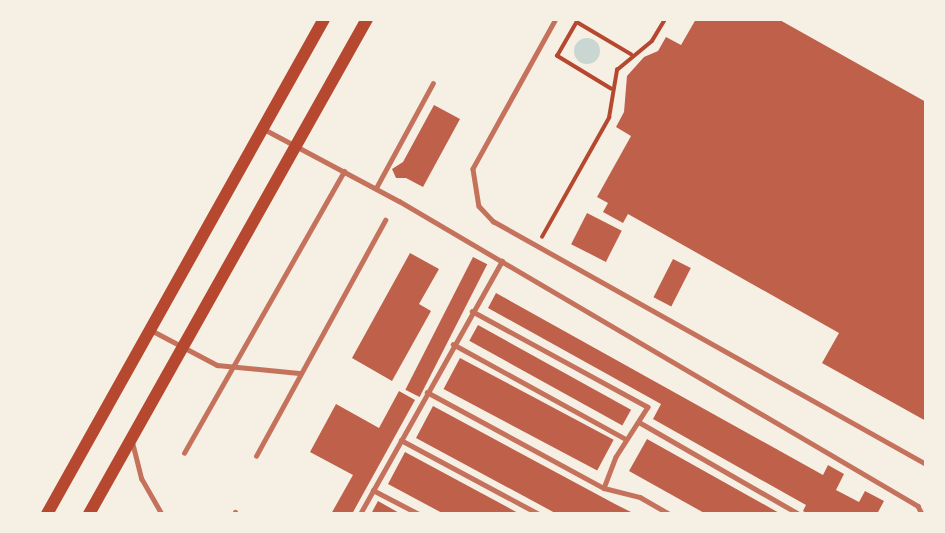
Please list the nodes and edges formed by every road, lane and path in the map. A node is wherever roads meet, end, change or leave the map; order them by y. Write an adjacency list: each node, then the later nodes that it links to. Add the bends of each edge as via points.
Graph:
1 (324, 19): 8 (main road)
2 (367, 19): 9 (main road)
3 (556, 19): 13 (lane, via 473,169 479,206 493,221)
4 (665, 19): 5 (path, via 652,41)
5 (631, 54): 7 (path, via 617,69); 7 (path, via 578,22 557,56)
6 (433, 83): 11 (lane)
7 (611, 89): 13 (path, via 609,118)
8 (263, 128): 9 (lane); 16 (main road)
9 (296, 147): 10 (lane); 18 (main road)
10 (344, 171): 11 (lane); 19 (lane)
11 (376, 188): 14 (lane)
12 (385, 220): 20 (lane)
13 (538, 245): 28 (lane)
14 (502, 261): 15 (lane); 31 (lane)
15 (472, 311): 17 (lane); 22 (lane, via 648,407)
16 (150, 329): 18 (lane); 34 (main road)
17 (453, 344): 21 (lane); 25 (lane)
18 (182, 346): 19 (lane, via 217,365); 23 (main road)
19 (234, 365): 20 (lane); 26 (lane)
20 (299, 373): 27 (lane)
21 (427, 392): 24 (lane); 29 (lane)
22 (639, 422): 25 (lane); 33 (lane)
23 (131, 437): 35 (main road); 36 (lane, via 142,479)
24 (401, 439): 30 (lane); 39 (lane)
25 (626, 439): 29 (lane)
26 (184, 453)
27 (257, 456)
28 (926, 464)
29 (604, 488): 40 (lane, via 640,497)
30 (373, 490): 37 (lane); 38 (lane)
31 (918, 506): 32 (lane); 41 (lane)
32 (926, 509)
33 (797, 513)
34 (47, 514)
35 (89, 514)
36 (162, 514)
37 (360, 514)
38 (419, 514)
39 (539, 514)
40 (669, 514)
41 (922, 514)

